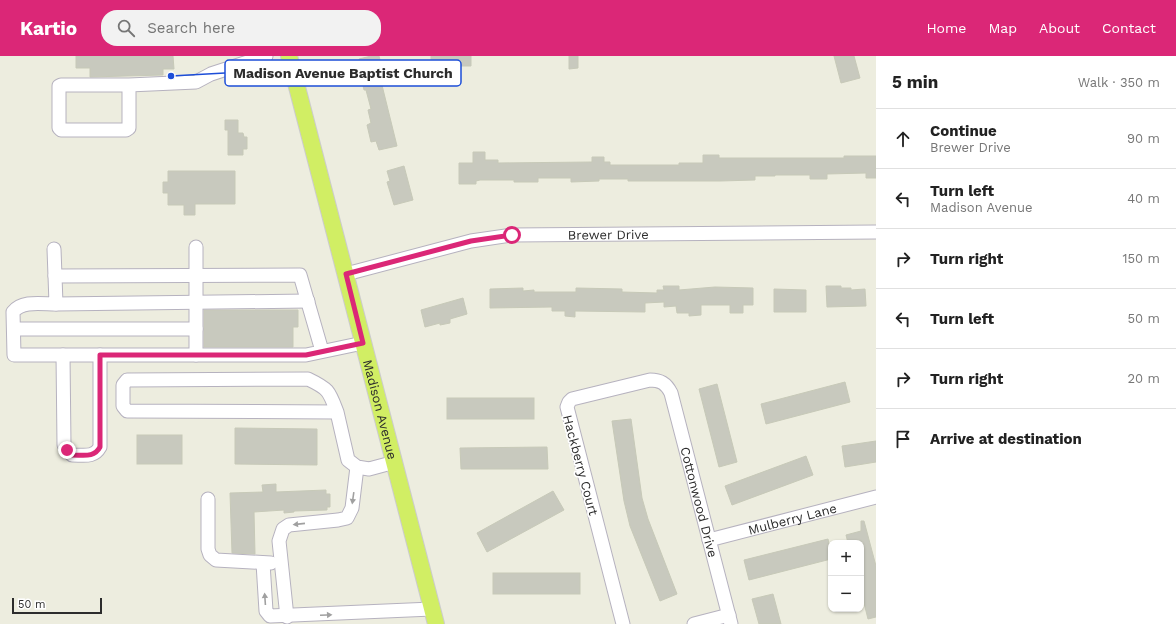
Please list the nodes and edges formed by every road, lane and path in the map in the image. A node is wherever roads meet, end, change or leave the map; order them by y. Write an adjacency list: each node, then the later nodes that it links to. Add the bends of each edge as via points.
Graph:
1 (266, 56): 3 (street, via 211,74 196,82)
2 (289, 56): 7 (main road, Madison Avenue)
3 (129, 85): 3 (street, via 61,84 59,128 126,130 129,128)
4 (876, 232): 7 (street, Brewer Drive, via 512,235 471,241)
5 (196, 247): 9 (street)
6 (54, 249): 8 (street)
7 (346, 274): 15 (main road, Madison Avenue)
8 (55, 276): 9 (street); 12 (street)
9 (196, 276): 10 (street, via 300,275); 11 (street)
10 (308, 301): 11 (street); 16 (street)
11 (196, 302): 12 (street); 14 (street)
12 (56, 304): 13 (street, via 23,304 16,307 13,312)
13 (14, 329): 14 (street); 17 (street, via 14,355)
14 (196, 329): 19 (street)
15 (363, 343): 16 (street); 22 (main road, Madison Avenue)
16 (322, 351): 19 (street, via 306,355)
17 (63, 355): 18 (street); 18 (street, via 64,445 72,455 94,455 100,447)
18 (100, 355): 19 (street)
19 (196, 355)
20 (664, 383): 26 (street, Cottonwood Drive, via 671,393); 32 (street, Hackberry Court, via 650,380 572,399 566,407)
21 (337, 412): 21 (street, via 330,394 321,385 308,379 127,380 123,386 123,406 127,411); 23 (street, via 348,460)
22 (395, 462): 23 (street, via 369,469); 30 (main road, Madison Avenue)
23 (357, 467): 28 (street, one-way to 28, via 352,508 347,518 286,526 279,541)
24 (876, 497): 26 (street, Mulberry Lane)
25 (208, 499): 27 (street, via 210,555 216,560)
26 (709, 540): 31 (street, Cottonwood Drive)
27 (263, 563): 28 (street); 29 (street, one-way to 27, via 270,616 266,611)
28 (281, 563): 29 (street)
29 (287, 617): 30 (street, one-way to 30)
30 (434, 617)
31 (730, 619): 33 (street)
32 (623, 624)
33 (694, 624)

